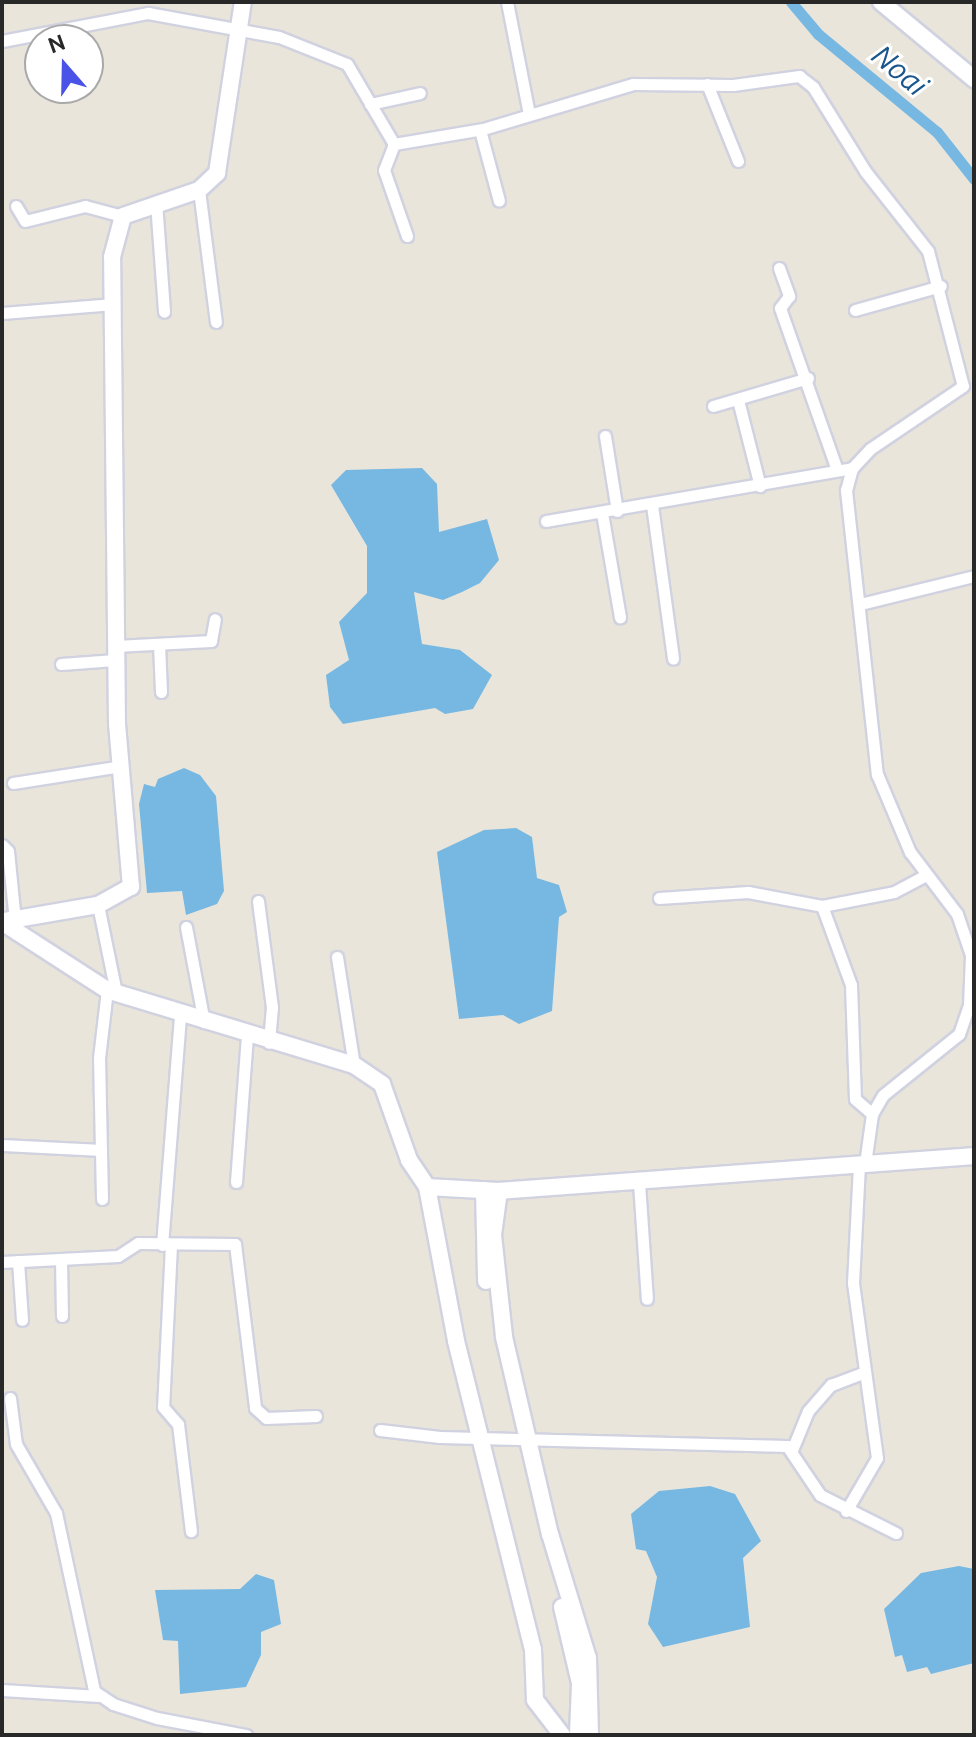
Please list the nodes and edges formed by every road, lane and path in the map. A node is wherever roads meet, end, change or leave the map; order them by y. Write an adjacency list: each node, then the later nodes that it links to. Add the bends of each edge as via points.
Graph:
1 (243, 2): 4 (street)
2 (507, 2): 10 (street)
3 (881, 2): 6 (street)
4 (237, 31): 5 (street, via 148,13); 9 (street, via 321,48 347,64); 14 (street, via 217,173)
5 (2, 41)
6 (974, 79)
7 (707, 84): 10 (street, via 633,84); 13 (street); 21 (street, via 799,76 813,87 865,171 922,239)
8 (420, 93): 9 (street)
9 (370, 104): 12 (street)
10 (529, 114): 11 (street)
11 (480, 130): 12 (street); 15 (street)
12 (394, 144): 19 (street, via 384,170)
13 (738, 161)
14 (199, 190): 16 (street); 26 (street)
15 (499, 201)
16 (156, 202): 18 (street); 24 (street)
17 (16, 206): 18 (street, via 25,221 85,206)
18 (123, 216): 22 (street, via 112,257)
19 (407, 236)
20 (779, 268): 27 (street, via 789,296 780,308)
21 (941, 286): 23 (street); 29 (street)
22 (114, 304): 25 (street); 45 (street)
23 (855, 310)
24 (164, 312)
25 (2, 313)
26 (216, 322)
27 (808, 378): 30 (street); 34 (street)
28 (974, 386): 29 (street)
29 (961, 390): 33 (street, via 892,431)
30 (738, 400): 31 (street); 35 (street)
31 (713, 406)
32 (605, 436): 37 (street)
33 (852, 468): 34 (street); 41 (street, via 846,490)
34 (837, 470): 35 (street)
35 (760, 486): 36 (street)
36 (652, 505): 37 (street); 46 (street)
37 (617, 511): 38 (street)
38 (602, 513): 39 (street); 42 (street)
39 (546, 521)
40 (974, 576): 41 (street)
41 (860, 604): 52 (street, via 877,774)
42 (620, 617)
43 (215, 619): 44 (street, via 211,641)
44 (159, 644): 45 (street); 48 (street)
45 (115, 653): 47 (street); 49 (street)
46 (673, 659)
47 (61, 664)
48 (161, 692)
49 (121, 766): 50 (street); 55 (street, via 131,887)
50 (13, 783)
51 (2, 845): 57 (street, via 8,851)
52 (926, 875): 56 (street, via 894,892); 59 (street, via 957,914)
53 (659, 898): 56 (street, via 748,892)
54 (258, 901): 65 (street, via 272,1007)
55 (98, 905): 57 (street); 61 (street)
56 (822, 906): 67 (street, via 851,985 855,1099)
57 (7, 921): 61 (street)
58 (186, 927): 63 (street)
59 (973, 955): 67 (street, via 969,1005 959,1034 932,1062 892,1086)
60 (337, 957): 66 (street)
61 (112, 992): 62 (street); 69 (street, via 99,1058)
62 (180, 1014): 63 (street); 77 (street)
63 (204, 1022): 64 (street)
64 (247, 1036): 65 (street); 72 (street)
65 (269, 1043): 66 (street)
66 (354, 1065): 74 (street, via 382,1084 409,1160)
67 (872, 1114): 71 (street)
68 (2, 1145): 69 (street)
69 (101, 1150): 76 (street)
70 (974, 1156): 71 (street)
71 (862, 1164): 73 (street); 84 (street, via 853,1283)
72 (236, 1182)
73 (639, 1183): 75 (street); 81 (street)
74 (427, 1187): 75 (street); 88 (street, via 456,1341)
75 (492, 1190): 89 (street, via 492,1323)
76 (102, 1199)
77 (166, 1245): 78 (street, via 138,1243 118,1256); 86 (street, via 235,1244 255,1408 266,1418); 92 (street, via 163,1407 178,1424)
78 (61, 1259): 79 (street); 82 (street)
79 (18, 1261): 80 (street); 83 (street)
80 (2, 1262)
81 (647, 1299)
82 (62, 1316)
83 (22, 1320)
84 (863, 1373): 90 (street, via 831,1385 808,1411); 91 (street, via 877,1464)
85 (10, 1398): 95 (street, via 16,1444 52,1502 91,1684)
86 (316, 1416)
87 (380, 1430): 88 (street, via 440,1437)
88 (483, 1434): 89 (street); 97 (street, via 533,1650 535,1700)
89 (526, 1436): 90 (street); 98 (street, via 580,1683); 99 (street, via 588,1658)
90 (792, 1450): 91 (street, via 820,1495)
91 (846, 1511): 93 (street)
92 (191, 1531)
93 (896, 1533)
94 (2, 1690): 95 (street)
95 (100, 1696): 96 (street, via 157,1718)
96 (246, 1735)
97 (562, 1735)
98 (578, 1735)
99 (590, 1735)

